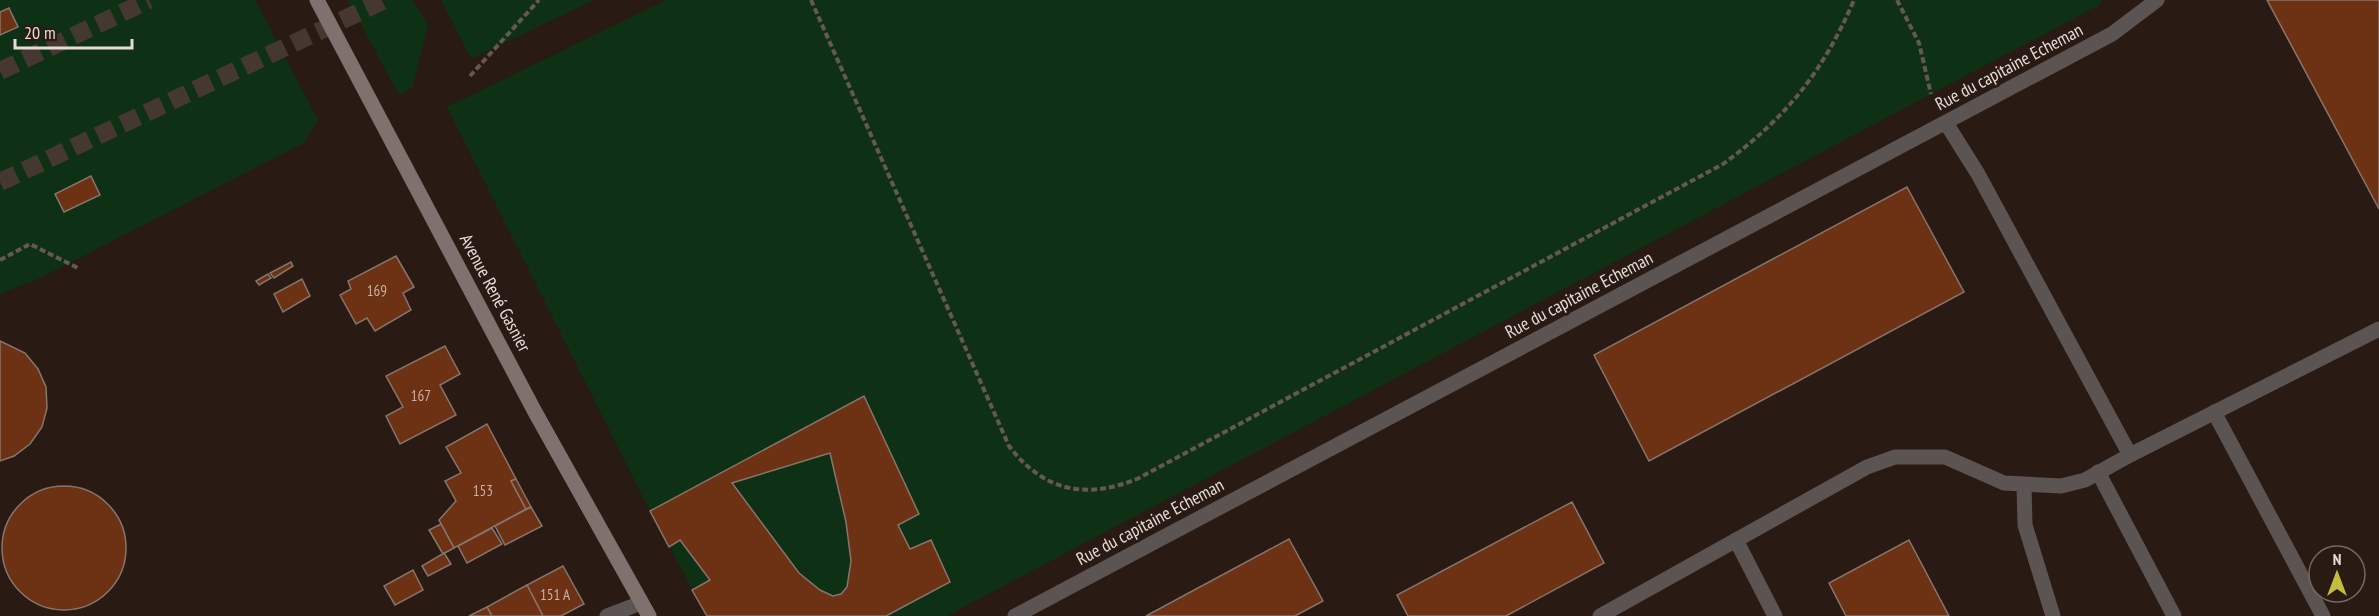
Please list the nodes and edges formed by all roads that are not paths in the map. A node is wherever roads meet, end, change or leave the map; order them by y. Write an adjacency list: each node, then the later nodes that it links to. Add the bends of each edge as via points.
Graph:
1 (317, 0): 10 (main road, Avenue René Gasnier, via 535,412)
2 (2157, 0): 3 (street, Rue du capitaine Echeman, via 2112,34)
3 (1946, 123): 6 (street, via 1978,174); 12 (street, Rue du capitaine Echeman)
4 (2379, 329): 5 (street)
5 (2214, 412): 6 (street); 17 (street)
6 (2130, 455): 7 (street)
7 (2098, 472): 8 (street, via 2061,486); 16 (street)
8 (2024, 485): 9 (street, via 2004,483 1945,457 1895,458 1867,466); 15 (street, via 2025,525)
9 (1736, 540): 13 (street); 14 (street)
10 (645, 609): 11 (street, Avenue René Gasnier)
11 (607, 616)
12 (1015, 616)
13 (1600, 616)
14 (1775, 616)
15 (2053, 616)
16 (2174, 616)
17 (2323, 616)

